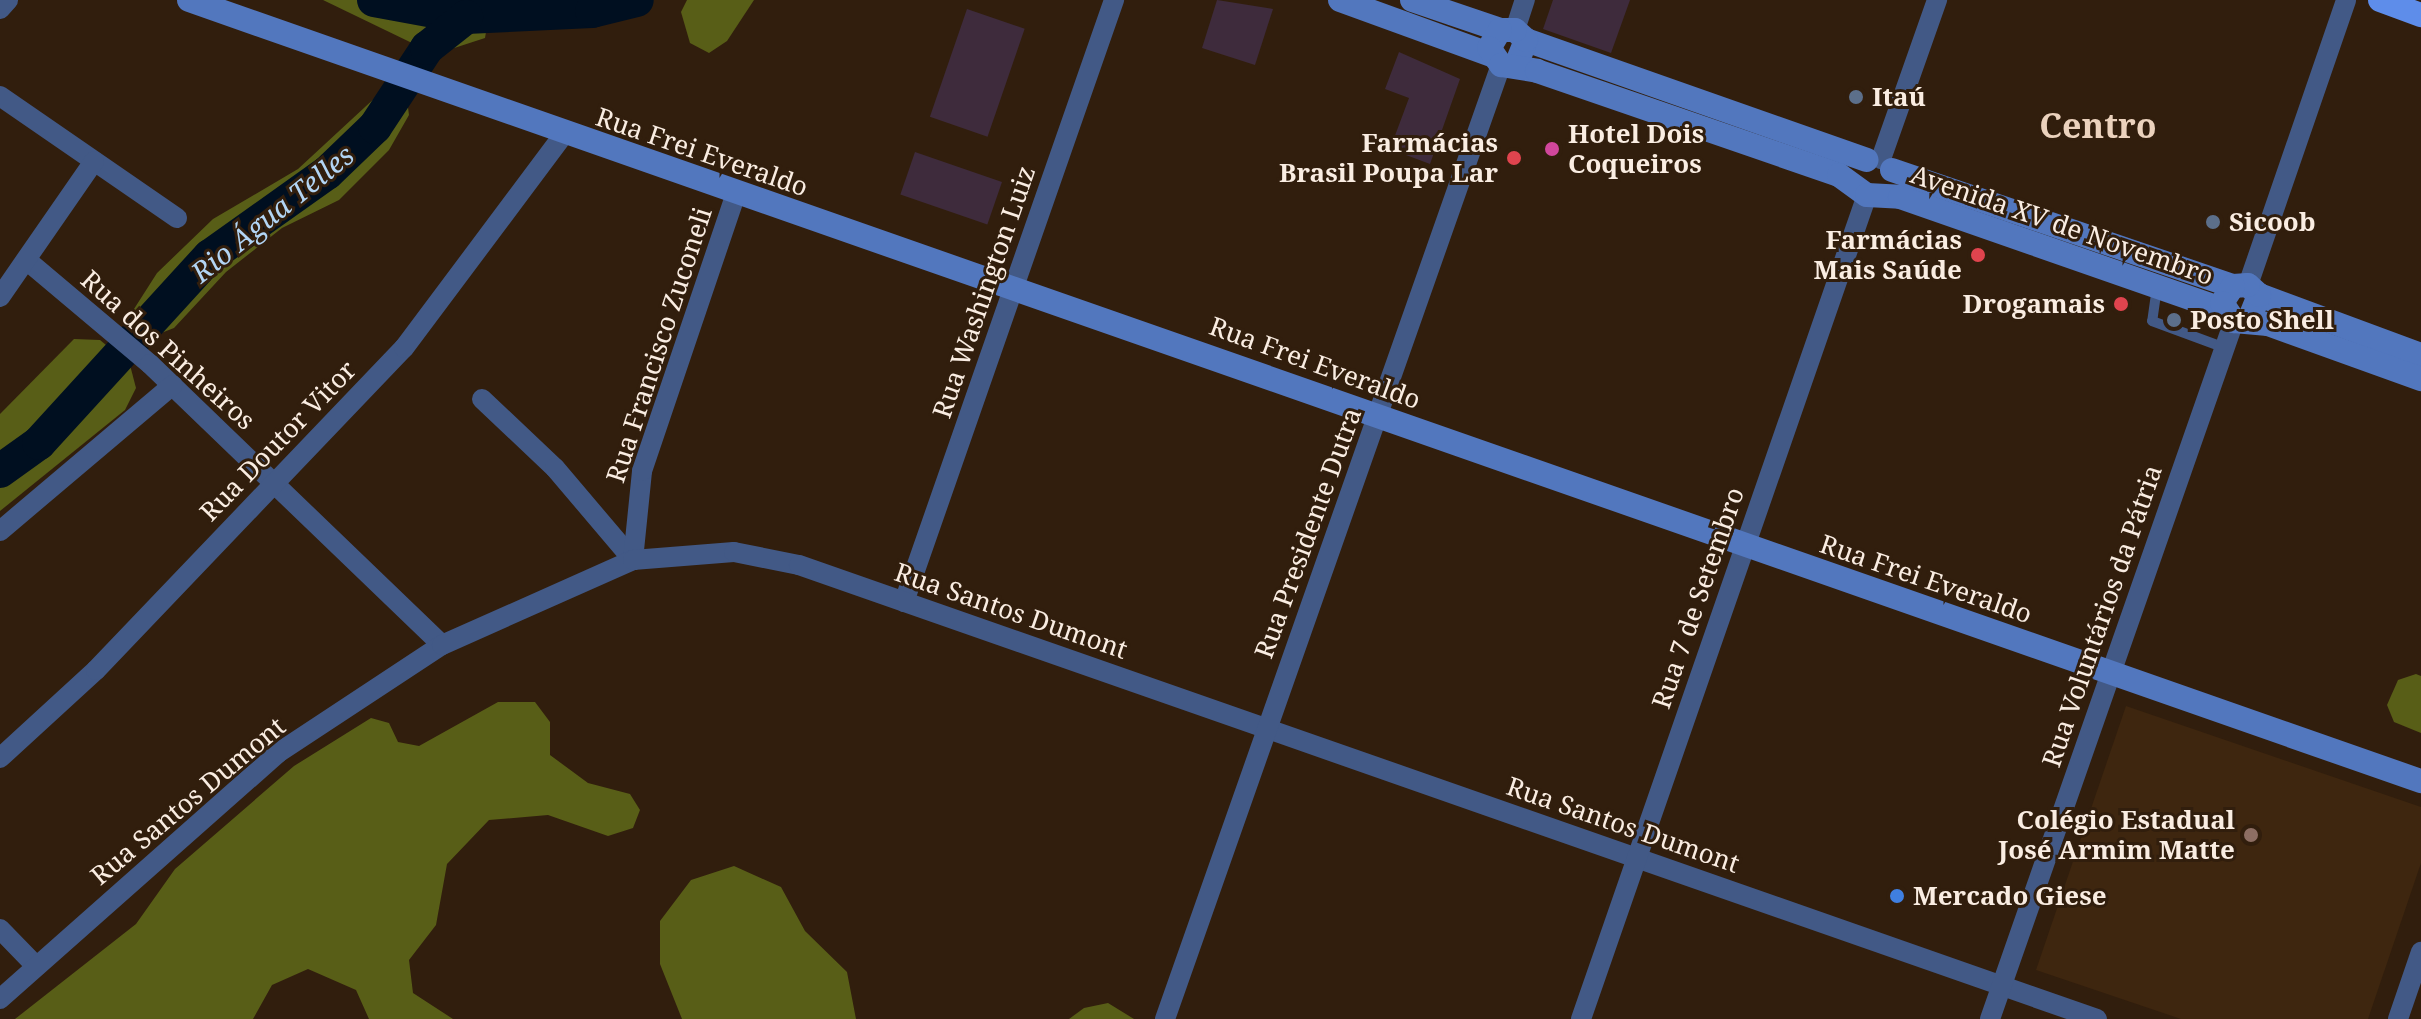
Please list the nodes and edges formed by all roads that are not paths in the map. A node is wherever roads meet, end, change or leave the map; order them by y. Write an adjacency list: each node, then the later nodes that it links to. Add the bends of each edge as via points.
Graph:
1 (8, 0): 10 (street)
2 (189, 0): 15 (street, Rua Frei Everaldo)
3 (1114, 0): 23 (street, Rua Washington Luiz)
4 (1340, 0): 13 (street, Avenida XV de Novembro)
5 (1412, 0): 12 (street, Avenida XV de Novembro)
6 (1525, 0): 12 (street)
7 (1937, 0): 17 (street)
8 (2346, 0): 24 (street)
9 (2380, 0): 11 (main road)
10 (0, 9)
11 (2421, 15)
12 (1514, 33): 13 (street); 13 (street); 17 (street, Avenida XV de Novembro)
13 (1503, 62): 18 (street, Avenida XV de Novembro); 32 (street, Rua Presidente Dutra)
14 (0, 96): 16 (street)
15 (565, 133): 19 (street, Rua Frei Everaldo); 33 (street, Rua Doutor Vitor, via 404,348)
16 (94, 161): 20 (street); 21 (street)
17 (1880, 163): 18 (street); 18 (street); 24 (street, Avenida XV de Novembro)
18 (1869, 192): 22 (street, Avenida XV de Novembro); 35 (street, Rua 7 de Setembro)
19 (736, 194): 23 (street, Rua Frei Everaldo); 36 (street, Rua Francisco Zuconeli, via 642,471)
20 (177, 218)
21 (30, 263): 25 (street); 30 (street, Rua dos Pinheiros)
22 (2158, 285): 26 (street, Avenida XV de Novembro); 27 (lane, via 2152,321)
23 (1013, 286): 32 (street, Rua Frei Everaldo); 37 (street, Rua Washington Luiz)
24 (2247, 289): 26 (street); 26 (street); 28 (street, Avenida XV de Novembro)
25 (0, 297)
26 (2236, 317): 27 (street, Rua Voluntários da Pátria); 29 (street, Avenida XV de Novembro)
27 (2225, 348): 39 (street, Rua Voluntários da Pátria)
28 (2421, 355)
29 (2421, 379)
30 (173, 385): 33 (street, Rua dos Pinheiros); 34 (street)
31 (482, 399): 36 (street, via 555,468)
32 (1378, 415): 35 (street, Rua Frei Everaldo); 40 (street, Rua Presidente Dutra)
33 (275, 481): 38 (street, Rua dos Pinheiros); 41 (street, Rua Doutor Vitor, via 96,670)
34 (0, 531)
35 (1744, 546): 39 (street, Rua Frei Everaldo); 43 (street, Rua 7 de Setembro)
36 (633, 560): 37 (street, Rua Santos Dumont, via 734,552); 38 (street, Rua Santos Dumont)
37 (904, 602): 40 (street, Rua Santos Dumont)
38 (442, 645): 46 (street, Rua Santos Dumont, via 278,753)
39 (2108, 672): 42 (street, Rua Frei Everaldo); 47 (street, Rua Voluntários da Pátria)
40 (1267, 728): 43 (street, Rua Santos Dumont); 49 (street, Rua Presidente Dutra)
41 (0, 758)
42 (2421, 781)
43 (1635, 857): 47 (street, Rua Santos Dumont); 50 (street, Rua 7 de Setembro)
44 (0, 929): 46 (street)
45 (2421, 952): 53 (street)
46 (36, 966): 48 (street, Rua Santos Dumont)
47 (2002, 987): 51 (street, Rua Voluntários da Pátria); 52 (street, Rua Santos Dumont)
48 (0, 999)
49 (1165, 1019)
50 (1581, 1019)
51 (1990, 1019)
52 (2097, 1019)
53 (2398, 1019)

